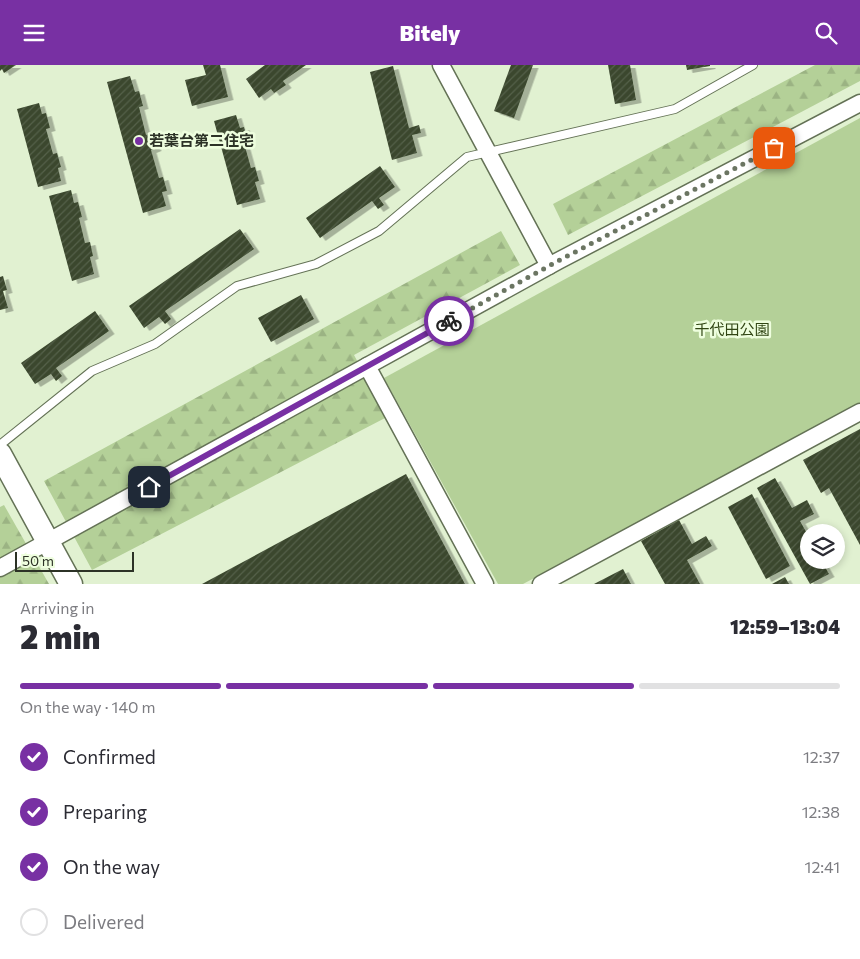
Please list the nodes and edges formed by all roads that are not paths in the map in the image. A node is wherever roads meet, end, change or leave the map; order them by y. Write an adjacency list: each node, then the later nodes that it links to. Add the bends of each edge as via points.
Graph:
1 (441, 65): 4 (street)
2 (752, 65): 4 (lane, via 675,109)
3 (860, 103): 5 (street)
4 (488, 152): 5 (street); 8 (lane, via 467,157 379,231 316,264 237,286 155,343 92,371)
5 (549, 266): 6 (street)
6 (367, 366): 10 (street); 13 (street)
7 (860, 412): 14 (street)
8 (0, 445)
9 (0, 454): 10 (street)
10 (48, 543): 11 (street); 12 (street)
11 (0, 568)
12 (71, 584)
13 (484, 584)
14 (541, 584)

